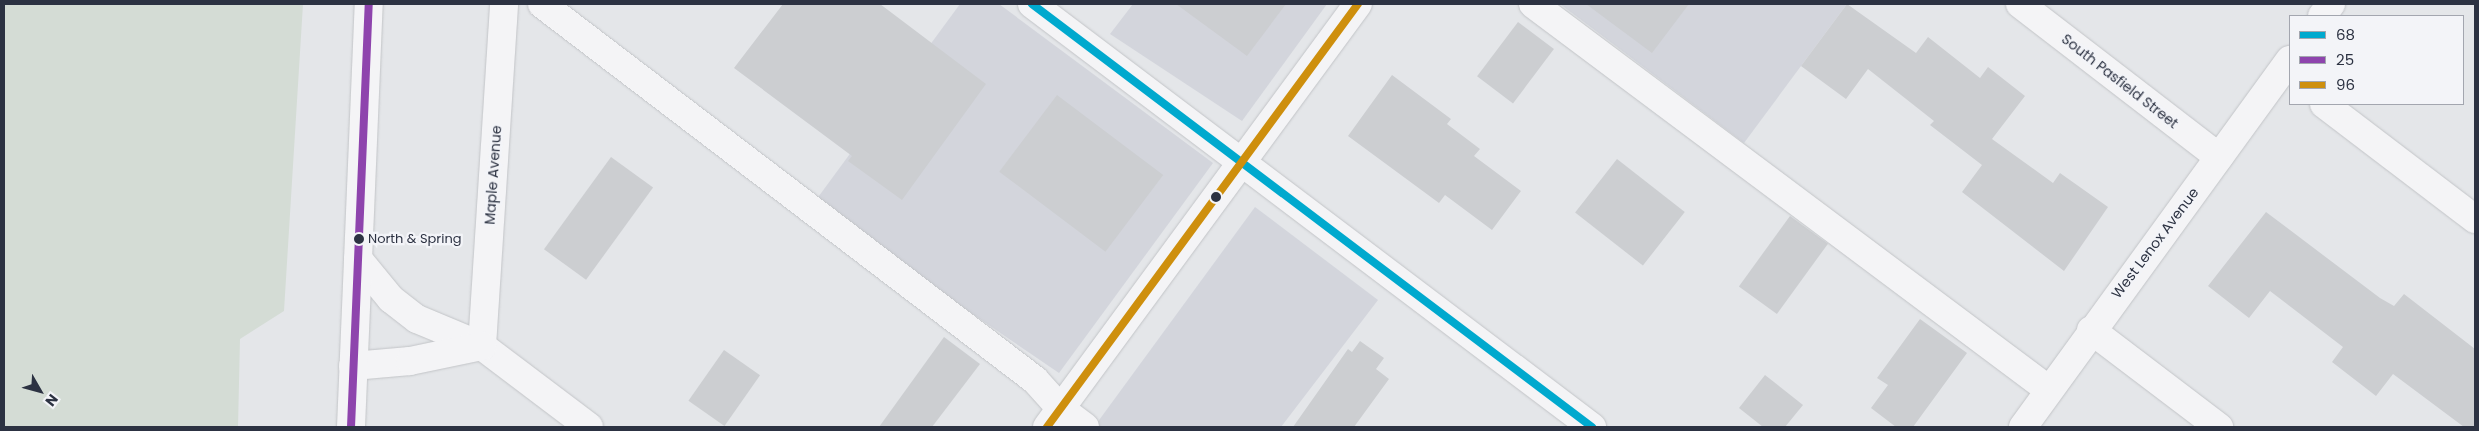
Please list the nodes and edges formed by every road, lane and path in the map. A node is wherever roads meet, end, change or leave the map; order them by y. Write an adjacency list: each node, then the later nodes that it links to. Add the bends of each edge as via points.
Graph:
1 (369, 4): 15 (street)
2 (504, 4): 17 (street, Maple Avenue)
3 (542, 4): 20 (street, via 1035,380)
4 (1032, 4): 13 (street)
5 (1358, 4): 13 (street)
6 (1532, 4): 19 (street)
7 (2020, 4): 12 (street, South Pasfield Street)
8 (2331, 4): 9 (street)
9 (2323, 15)
10 (2287, 70): 12 (street, West Lenox Avenue)
11 (2325, 105): 14 (street)
12 (2219, 157): 16 (street, West Lenox Avenue)
13 (1242, 161): 20 (street); 24 (street)
14 (2475, 219)
15 (358, 259): 17 (street, via 391,299 417,319); 18 (street)
16 (2091, 330): 19 (street, West Lenox Avenue); 26 (street)
17 (482, 346): 18 (street, via 410,361); 22 (street)
18 (353, 366): 21 (street)
19 (2049, 390): 25 (street, West Lenox Avenue)
20 (1054, 418): 23 (street)
21 (351, 427)
22 (589, 427)
23 (1085, 427)
24 (1592, 427)
25 (2023, 427)
26 (2219, 427)

